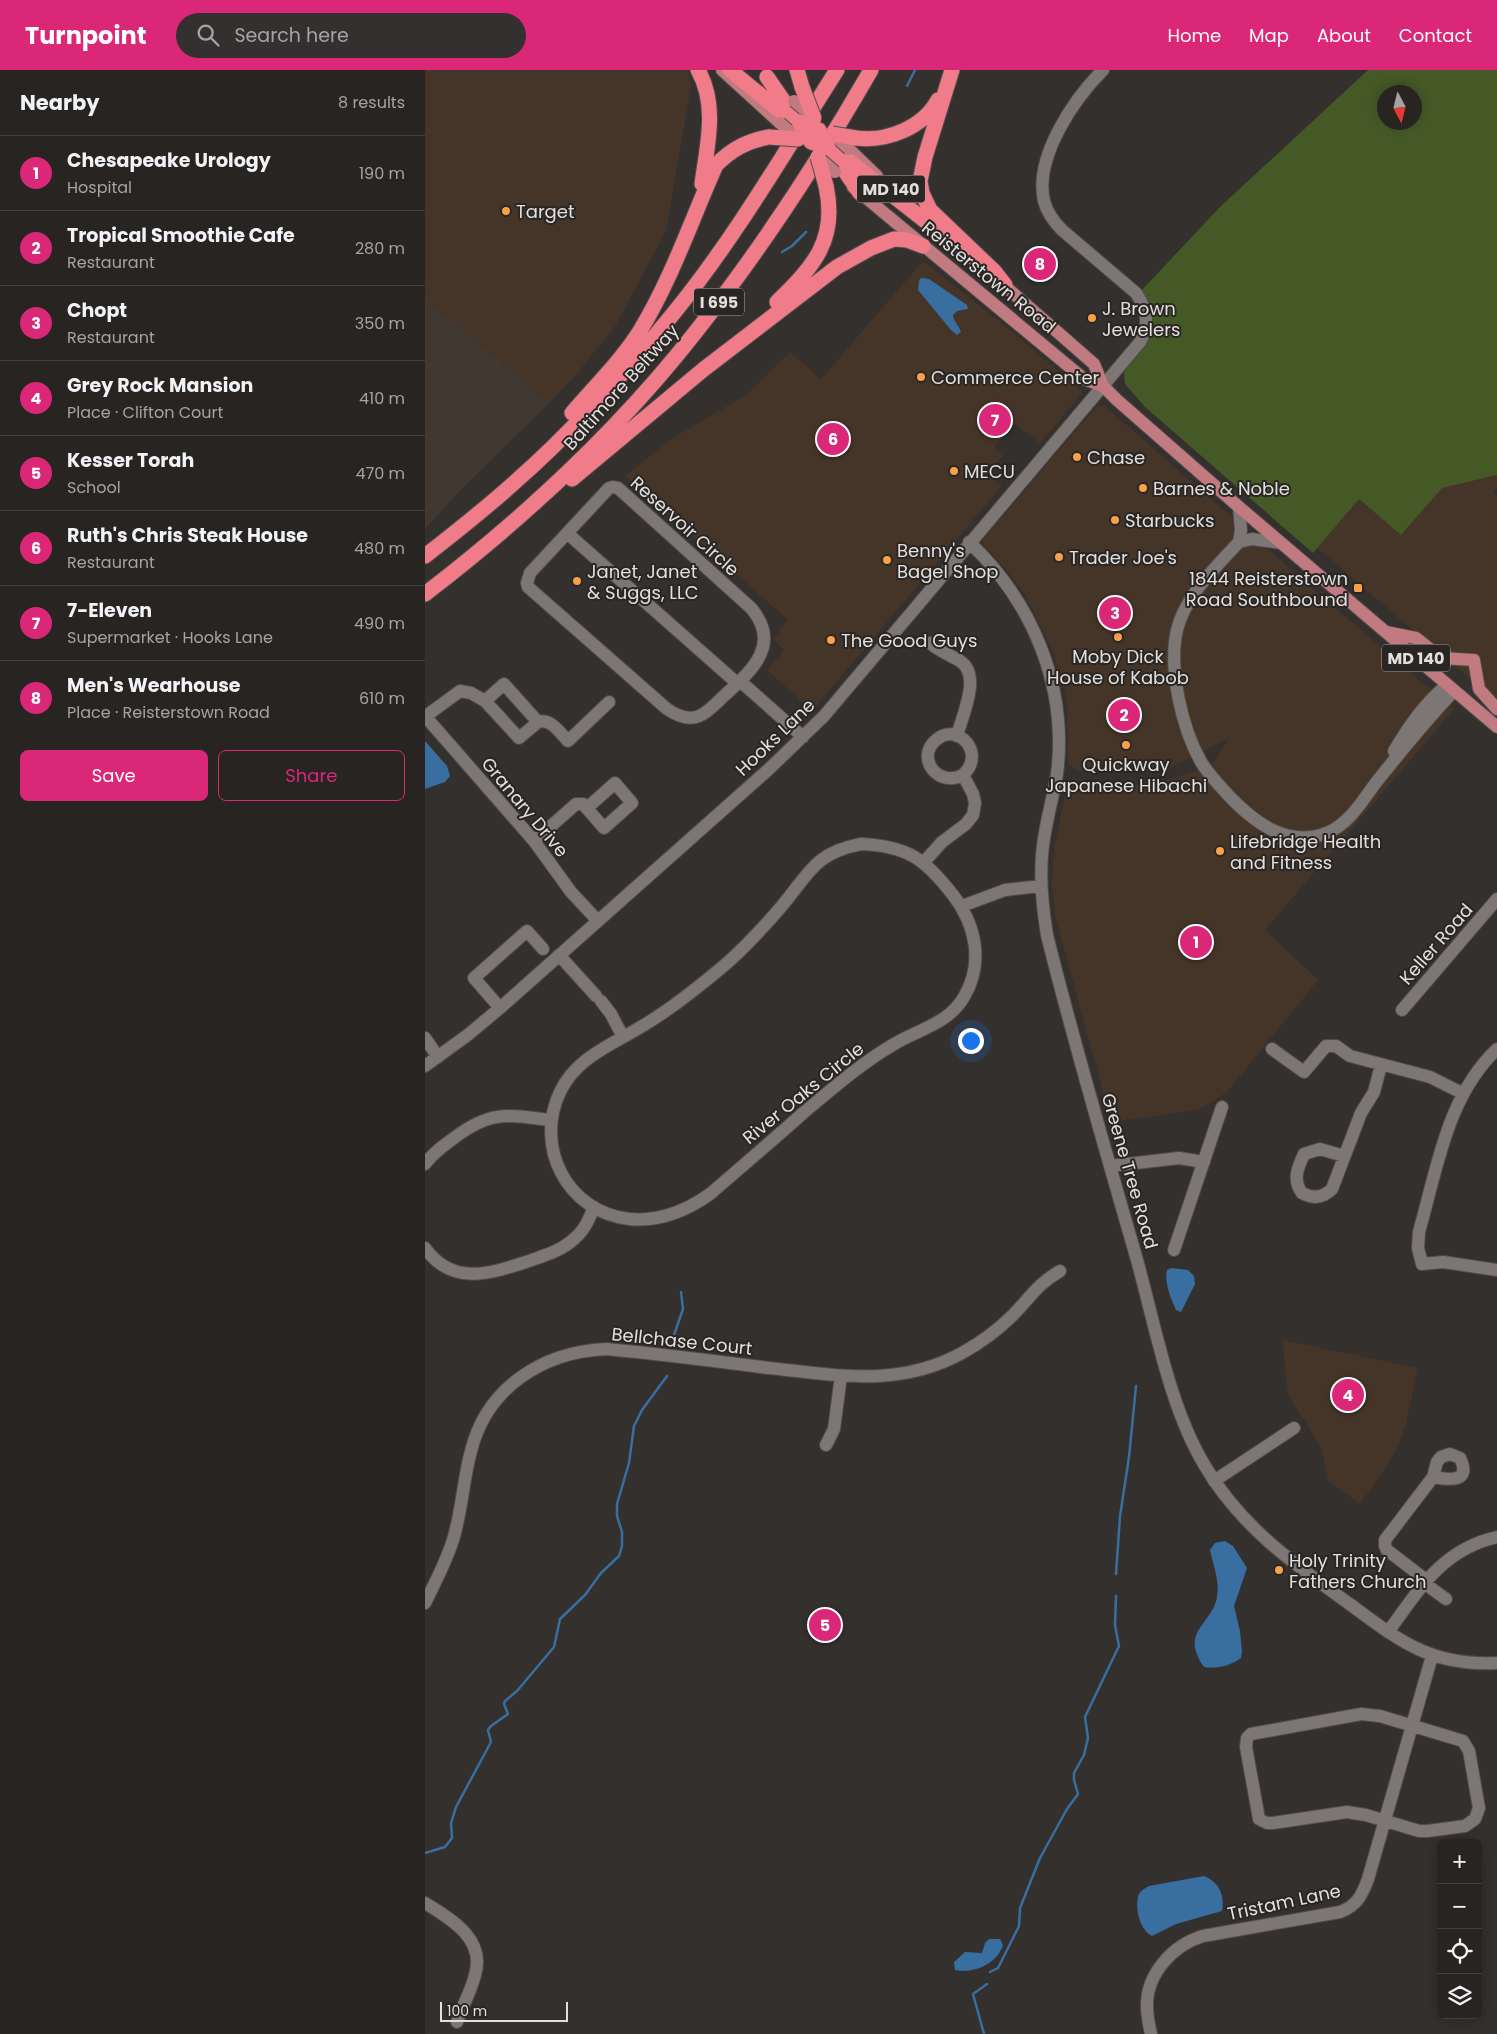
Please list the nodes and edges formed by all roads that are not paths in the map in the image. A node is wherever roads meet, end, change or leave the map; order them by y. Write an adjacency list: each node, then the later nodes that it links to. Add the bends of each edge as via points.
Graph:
1 (698, 70): 14 (highway, via 709,109)
2 (722, 70): 10 (main road)
3 (730, 70): 10 (highway)
4 (797, 70): 11 (highway, bridge)
5 (837, 70): 20 (highway, Baltimore Beltway / I 695, via 767,182 673,314 605,392)
6 (871, 70): 21 (highway, Baltimore Beltway / I 695, via 792,198 745,268 693,336 625,414)
7 (951, 70): 12 (highway, via 935,106 919,122); 17 (highway, via 921,173 921,192 930,210)
8 (1103, 70): 19 (street, Hooks Lane, via 1066,118 1049,155 1043,186 1044,201 1054,222 1136,293 1145,307 1147,323 1144,334)
9 (763, 73): 10 (highway)
10 (789, 114): 11 (highway, bridge); 11 (main road, bridge)
11 (817, 138): 12 (highway); 12 (highway, bridge); 14 (highway, bridge, via 755,139 729,152 716,165); 18 (highway, bridge, via 829,207 822,248 811,267)
12 (845, 156): 13 (highway); 15 (highway)
13 (860, 193): 16 (main road, Reisterstown Road / MD 140)
14 (701, 199): 20 (highway, via 669,276 639,332)
15 (933, 227): 17 (main road, Reisterstown Road / MD 140)
16 (923, 246): 18 (highway, via 894,239 855,256); 19 (main road, Reisterstown Road / MD 140, via 1084,379)
17 (1005, 285): 19 (main road, Reisterstown Road / MD 140, via 1094,364)
18 (704, 369): 21 (highway, via 579,475)
19 (1103, 386): 22 (main road, Reisterstown Road / MD 140); 24 (street, Hooks Lane)
20 (516, 482): 27 (highway, Baltimore Beltway / I 695)
21 (531, 506): 28 (highway, Baltimore Beltway / I 695)
22 (1239, 507): 25 (street); 26 (main road, Reisterstown Road / MD 140)
23 (567, 533): 31 (street); 31 (street, Reservoir Circle, via 609,488 618,488 759,617 764,631 764,646 761,655); 31 (street, Reservoir Circle, via 530,573 527,582 531,590 667,709 676,716 698,716)
24 (969, 542): 40 (street, Hooks Lane, via 849,687); 45 (street, Greene Tree Road, via 1003,580 1029,620 1044,654 1053,691 1058,756 1043,845)
25 (1239, 542): 26 (street, via 1252,539); 32 (street, via 1194,595 1183,614 1175,655 1178,695 1188,732 1201,762 1223,790 1262,826 1301,838 1319,835 1350,818)
26 (1281, 543): 29 (main road, Reisterstown Road / MD 140)
27 (425, 556)
28 (425, 594)
29 (1385, 631): 32 (main road, Reisterstown Road / MD 140); 35 (main road, via 1415,638 1441,658 1474,660 1479,689)
30 (929, 643): 39 (street, via 969,670 971,687)
31 (739, 682): 40 (street)
32 (1450, 688): 38 (main road, Reisterstown Road / MD 140)
33 (485, 701): 36 (street, via 460,691); 37 (street, via 519,738); 37 (street, via 504,684)
34 (609, 702): 37 (street, via 568,742 551,724 543,720)
35 (1497, 709)
36 (425, 716): 43 (street, Granary Drive)
37 (538, 722)
38 (1497, 727)
39 (957, 736): 41 (street, via 967,743 972,752 971,766); 41 (street, via 948,735 936,740 929,750 928,760 932,769 943,778)
40 (803, 737): 48 (street, Hooks Lane)
41 (963, 775): 44 (street, via 973,794 973,815)
42 (587, 808): 43 (street, via 577,804)
43 (534, 841): 48 (street, Granary Drive, via 571,892)
44 (924, 862): 47 (street, River Oaks Circle); 53 (street, River Oaks Circle, via 902,850 878,845 861,844 831,853 810,868 783,905 737,954 667,1010)
45 (1041, 886): 47 (street, via 1005,890); 66 (street, Greene Tree Road, via 1043,916 1053,959)
46 (1497, 899): 52 (street, Keller Road)
47 (962, 906): 67 (street, River Oaks Circle, via 974,936 975,968 963,998 949,1015 860,1066 710,1194 687,1208 663,1217 640,1219 615,1216)
48 (598, 921): 50 (street, Hooks Lane)
49 (543, 949): 51 (street, via 527,932 474,978)
50 (559, 955): 51 (street, Hooks Lane); 53 (street, via 611,1014)
51 (500, 1008): 57 (street, Hooks Lane)
52 (1402, 1010)
53 (623, 1036): 62 (street, River Oaks Circle, via 593,1054 571,1074 559,1093)
54 (425, 1038): 57 (street)
55 (1272, 1049): 58 (street, via 1304,1072 1321,1050 1331,1045 1350,1056)
56 (1497, 1049): 60 (street, via 1483,1061)
57 (438, 1057): 59 (street, Hooks Lane)
58 (1381, 1065): 60 (street, via 1431,1077); 63 (street, via 1374,1092 1361,1113)
59 (425, 1066)
60 (1462, 1093): 70 (street, via 1451,1117 1419,1232 1418,1248 1422,1264 1443,1262)
61 (1222, 1107): 64 (street)
62 (550, 1120): 65 (street, via 489,1117 472,1125); 67 (street, River Oaks Circle, via 559,1169 577,1195)
63 (1344, 1156)
64 (1204, 1162): 66 (street, via 1179,1158); 69 (street)
65 (425, 1164)
66 (1110, 1166): 76 (street, Greene Tree Road, via 1177,1402 1194,1446)
67 (594, 1207): 68 (street, via 583,1230 567,1245 491,1273 473,1275 453,1270)
68 (426, 1250)
69 (1174, 1250)
70 (1497, 1270)
71 (1060, 1271): 72 (street, Bellchase Court, via 1036,1288 1001,1327 946,1362 903,1374 859,1378)
72 (841, 1376): 74 (street, via 834,1429); 80 (street, Bellchase Court, via 606,1349 559,1356 531,1370 506,1390 479,1425 470,1452 453,1540)
73 (1294, 1428): 76 (street)
74 (825, 1444)
75 (1433, 1477): 78 (street, via 1385,1540 1387,1550)
76 (1214, 1481): 81 (street, Greene Tree Road, via 1244,1519 1277,1551)
77 (1497, 1537): 78 (street, via 1453,1555)
78 (1425, 1581): 79 (street); 81 (street)
79 (1446, 1599)
80 (425, 1603)
81 (1388, 1632): 82 (street, Greene Tree Road)
82 (1433, 1656): 83 (street, Greene Tree Road, via 1470,1663); 84 (street, Tristam Lane)
83 (1497, 1662)
84 (1413, 1725): 85 (street, Tristam Lane); 85 (street, via 1457,1738 1467,1746 1478,1814 1465,1826 1428,1831); 85 (street, via 1361,1714 1255,1732 1246,1742 1257,1815 1263,1822 1347,1812)
85 (1385, 1821): 88 (street, Tristam Lane, via 1363,1892 1347,1909 1203,1936 1192,1939 1175,1951 1158,1970 1148,1994)
86 (425, 1902): 87 (street, via 456,1922 476,1951 476,1973)
87 (457, 2022)
88 (1151, 2034)

